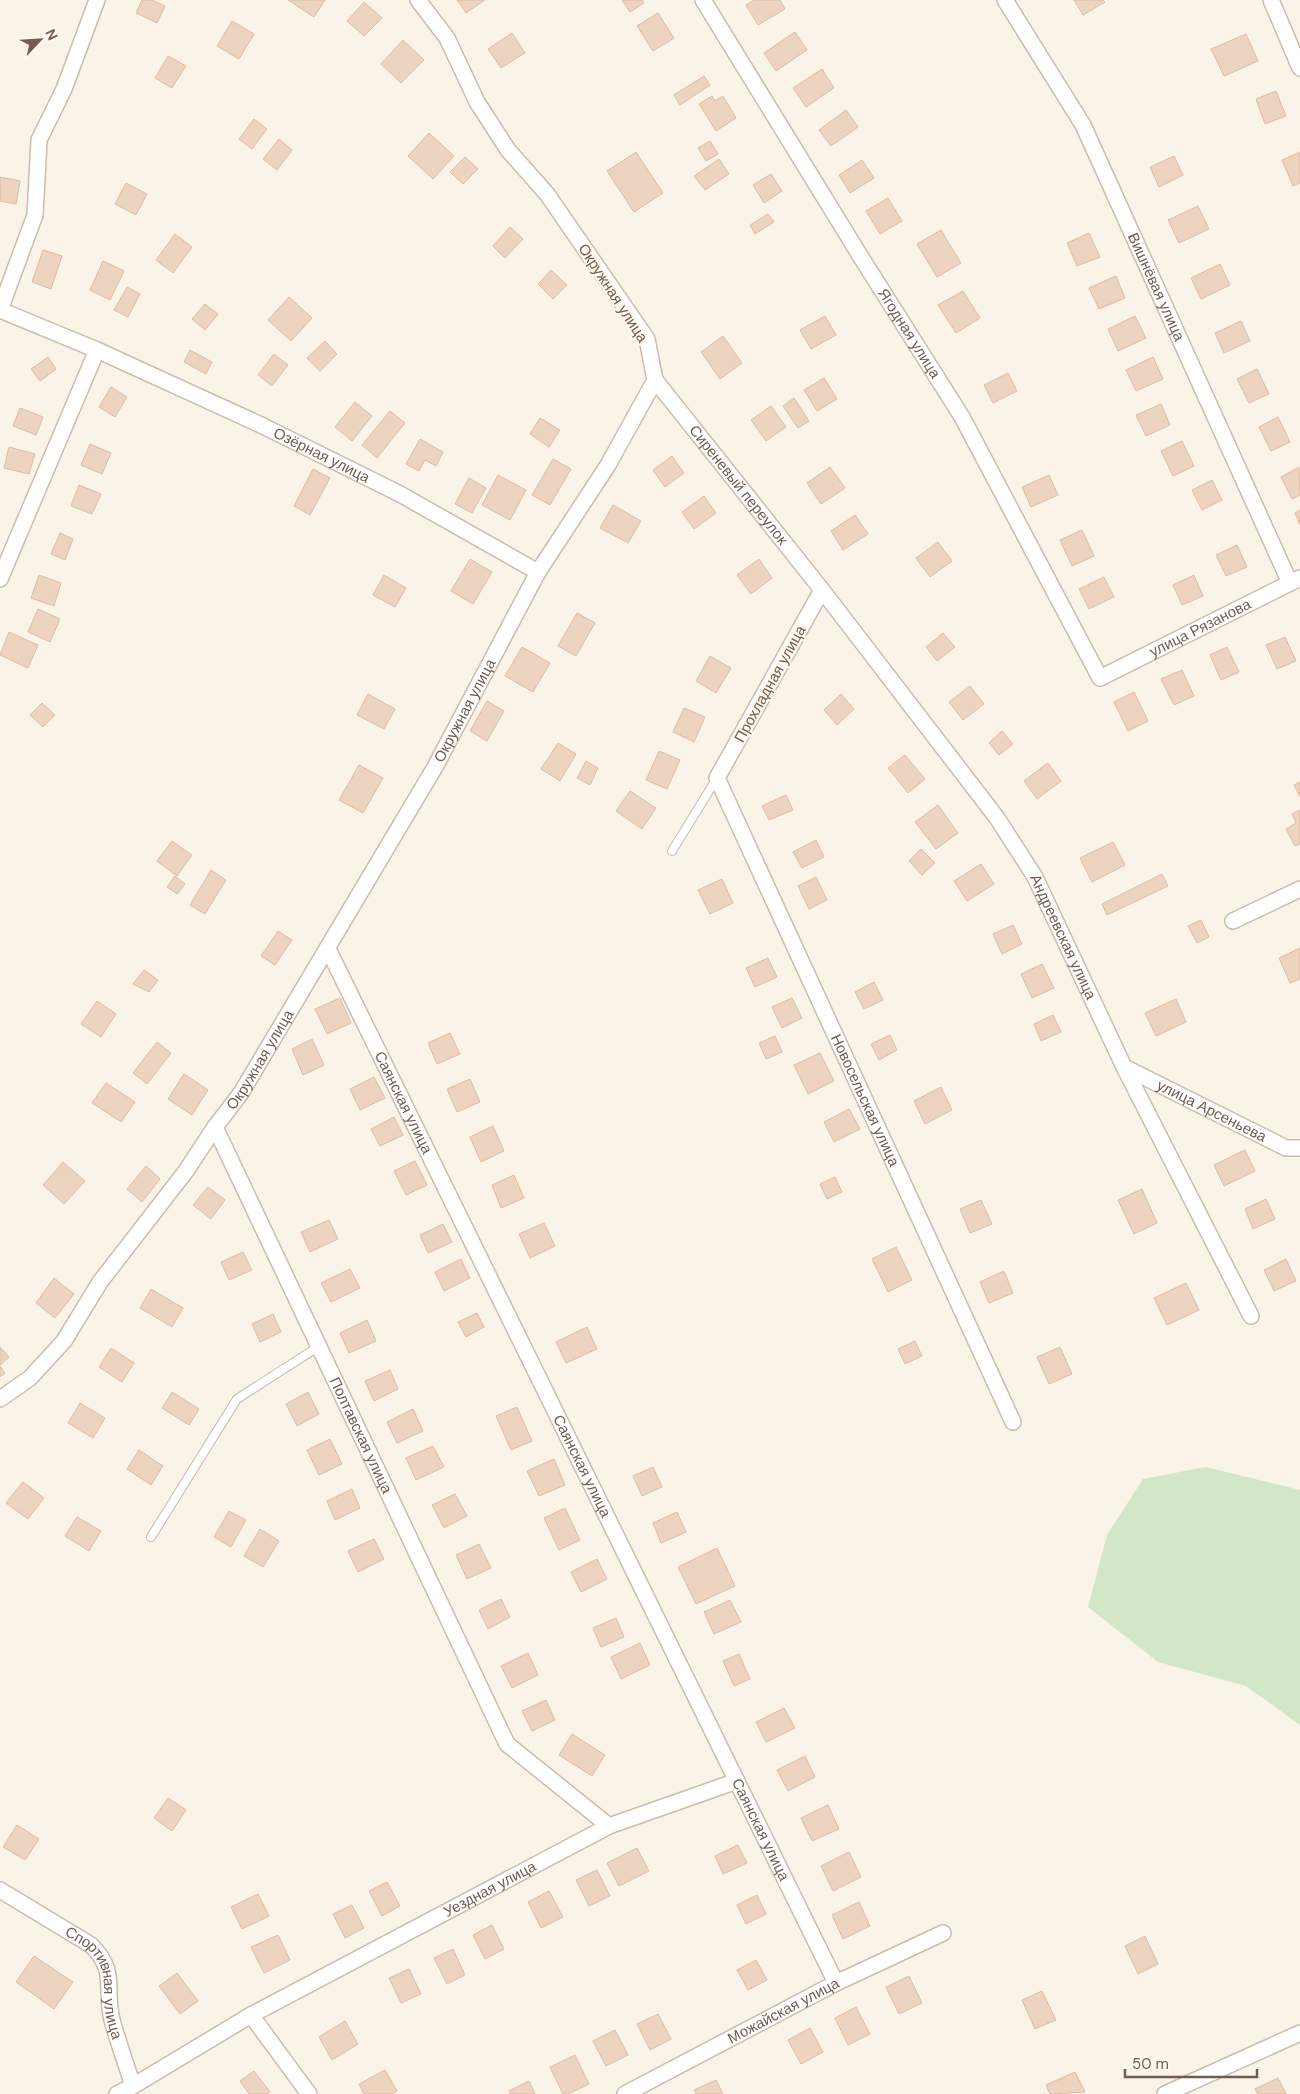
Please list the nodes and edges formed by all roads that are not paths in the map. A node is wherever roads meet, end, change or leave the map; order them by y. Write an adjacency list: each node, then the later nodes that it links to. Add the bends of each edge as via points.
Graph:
1 (97, 0): 7 (street, via 64,88 39,140 35,215)
2 (418, 0): 9 (street, Окружная улица, via 447,38 477,102 508,150 547,194 647,339)
3 (703, 0): 14 (street, Ягодная улица, via 962,417)
4 (1005, 0): 12 (street, Вишнёвая улица, via 1083,124)
5 (1271, 0): 6 (street)
6 (1300, 68)
7 (0, 310): 8 (street, Озёрная улица)
8 (97, 350): 10 (street, Озёрная улица, via 261,425 391,490); 11 (street)
9 (655, 380): 10 (street, Окружная улица, via 608,465); 13 (street, Сиреневый переулок)
10 (538, 572): 19 (street, Окружная улица, via 447,745)
11 (0, 579)
12 (1295, 581): 14 (street, улица Рязанова)
13 (822, 590): 15 (street, Прохладная улица); 20 (street, Андреевская улица, via 997,818 1034,878)
14 (1100, 678)
15 (717, 778): 16 (lane); 26 (street, Новосельская улица)
16 (672, 851)
17 (1300, 889): 18 (street)
18 (1233, 921)
19 (328, 949): 21 (street, Окружная улица, via 241,1093); 28 (street, Саянская улица)
20 (1124, 1067): 22 (street, улица Арсеньева, via 1286,1148); 23 (street, Андреевская улица)
21 (215, 1127): 24 (street, Полтавская улица); 25 (street, Окружная улица, via 186,1171 100,1282 64,1341 30,1378)
22 (1300, 1148)
23 (1251, 1316)
24 (318, 1347): 27 (lane, via 238,1399); 29 (street, Полтавская улица, via 507,1744)
25 (0, 1399)
26 (1013, 1422)
27 (151, 1537)
28 (737, 1781): 29 (street, Уездная улица); 32 (street, Саянская улица)
29 (609, 1826): 33 (street, Уездная улица)
30 (0, 1890): 35 (street, Спортивная улица, via 90,1945 103,1957 108,1969 112,2019)
31 (943, 1933): 32 (street, Можайская улица)
32 (836, 1983): 38 (street, Можайская улица)
33 (251, 2015): 35 (street, Уездная улица); 37 (street)
34 (1300, 2033): 39 (street)
35 (131, 2090): 36 (street, Уездная улица)
36 (117, 2094)
37 (309, 2094)
38 (625, 2094)
39 (1165, 2094)

